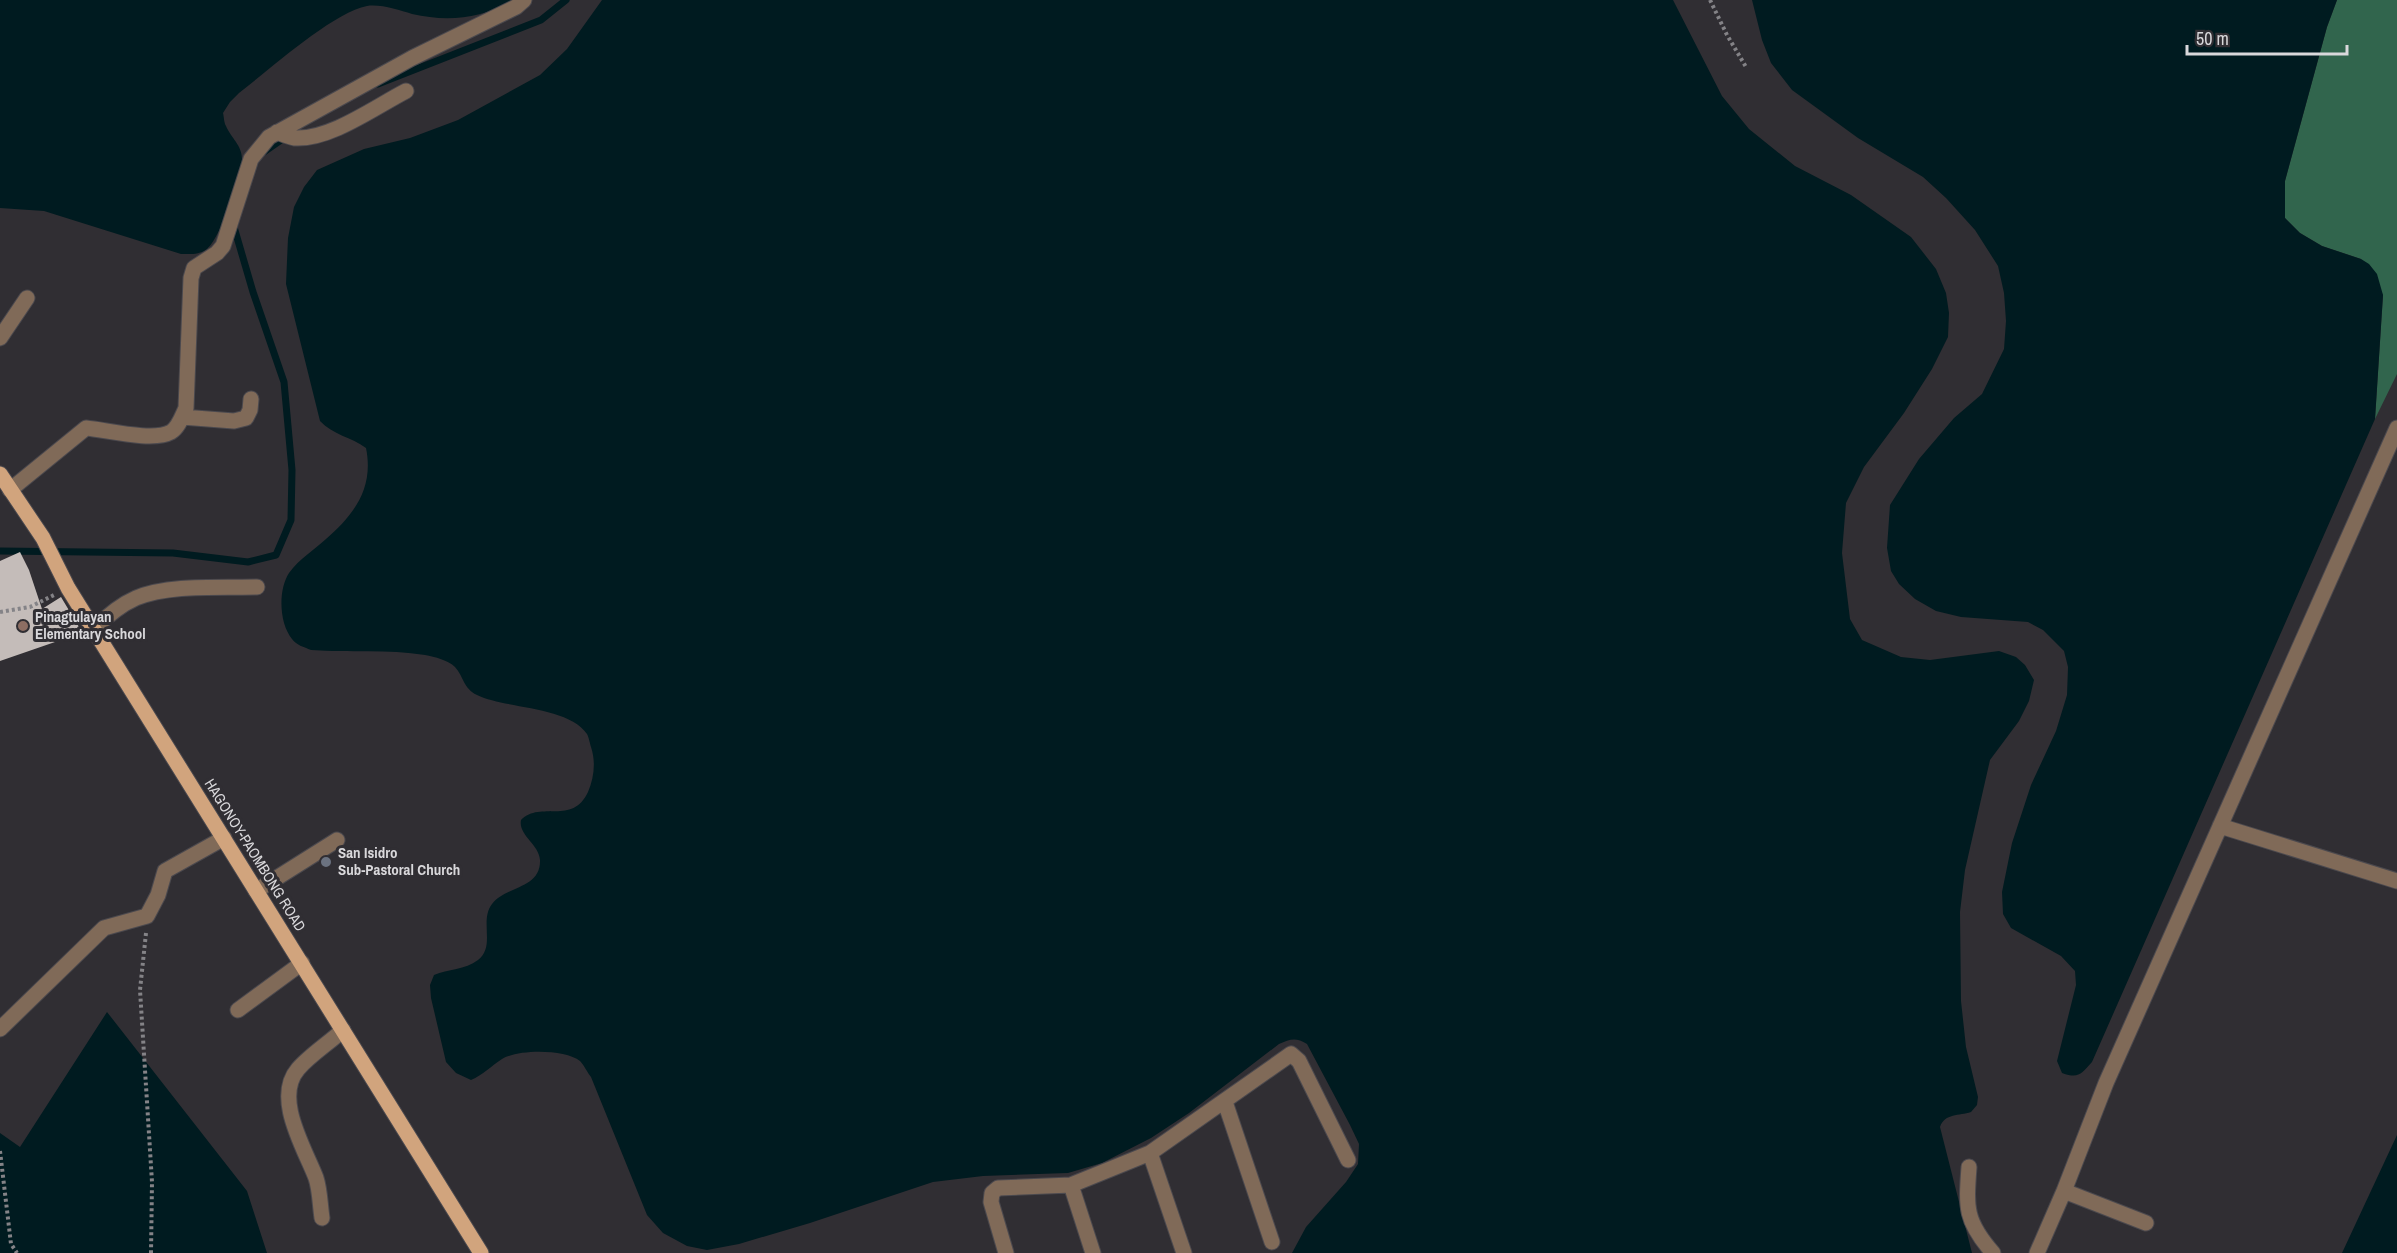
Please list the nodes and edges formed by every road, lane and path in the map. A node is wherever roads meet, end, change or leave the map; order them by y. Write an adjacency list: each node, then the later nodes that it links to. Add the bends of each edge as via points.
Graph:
1 (524, 0): 5 (street, via 412,58)
2 (1710, 0): 3 (path)
3 (1746, 67)
4 (406, 90): 5 (street, via 331,131 311,137)
5 (284, 135): 9 (street, via 268,137 251,159 223,246 194,268 186,408)
6 (27, 298): 7 (street)
7 (0, 338)
8 (251, 399): 9 (street, via 246,418 234,421)
9 (182, 417): 12 (street, via 170,433 149,436 86,428)
10 (2397, 428): 17 (street)
11 (0, 474): 12 (main road, HAGONOY-PAOMBONG ROAD)
12 (10, 490): 13 (main road, HAGONOY-PAOMBONG ROAD, via 43,538)
13 (65, 582): 15 (path, via 30,607); 16 (main road, HAGONOY-PAOMBONG ROAD)
14 (257, 587): 16 (street, via 172,590 136,598)
15 (0, 612)
16 (94, 629): 18 (main road, HAGONOY-PAOMBONG ROAD)
17 (2220, 826): 20 (street); 33 (street, via 2106,1083)
18 (224, 838): 21 (main road, HAGONOY-PAOMBONG ROAD); 22 (street, via 165,871)
19 (337, 840): 21 (street)
20 (2397, 881)
21 (256, 891): 23 (main road, HAGONOY-PAOMBONG ROAD)
22 (147, 916): 25 (street, via 104,928); 38 (path, via 140,990 152,1182)
23 (302, 963): 24 (street); 26 (main road, HAGONOY-PAOMBONG ROAD)
24 (238, 1010)
25 (0, 1029)
26 (343, 1030): 34 (street, via 297,1070 289,1098 294,1129 316,1180); 39 (main road, HAGONOY-PAOMBONG ROAD)
27 (1225, 1102): 29 (street); 30 (street, via 1291,1054 1299,1061); 36 (street)
28 (0, 1151): 37 (path, via 11,1244)
29 (1150, 1153): 32 (street); 42 (street)
30 (1348, 1160)
31 (1969, 1167): 43 (street, via 1967,1205 1975,1231)
32 (1071, 1185): 40 (street, via 998,1188 992,1193 991,1202); 41 (street)
33 (2062, 1195): 35 (street); 44 (street)
34 (322, 1218)
35 (2146, 1223)
36 (1272, 1242)
37 (17, 1253)
38 (151, 1253)
39 (482, 1253)
40 (1006, 1253)
41 (1094, 1253)
42 (1184, 1253)
43 (1993, 1253)
44 (2037, 1253)

